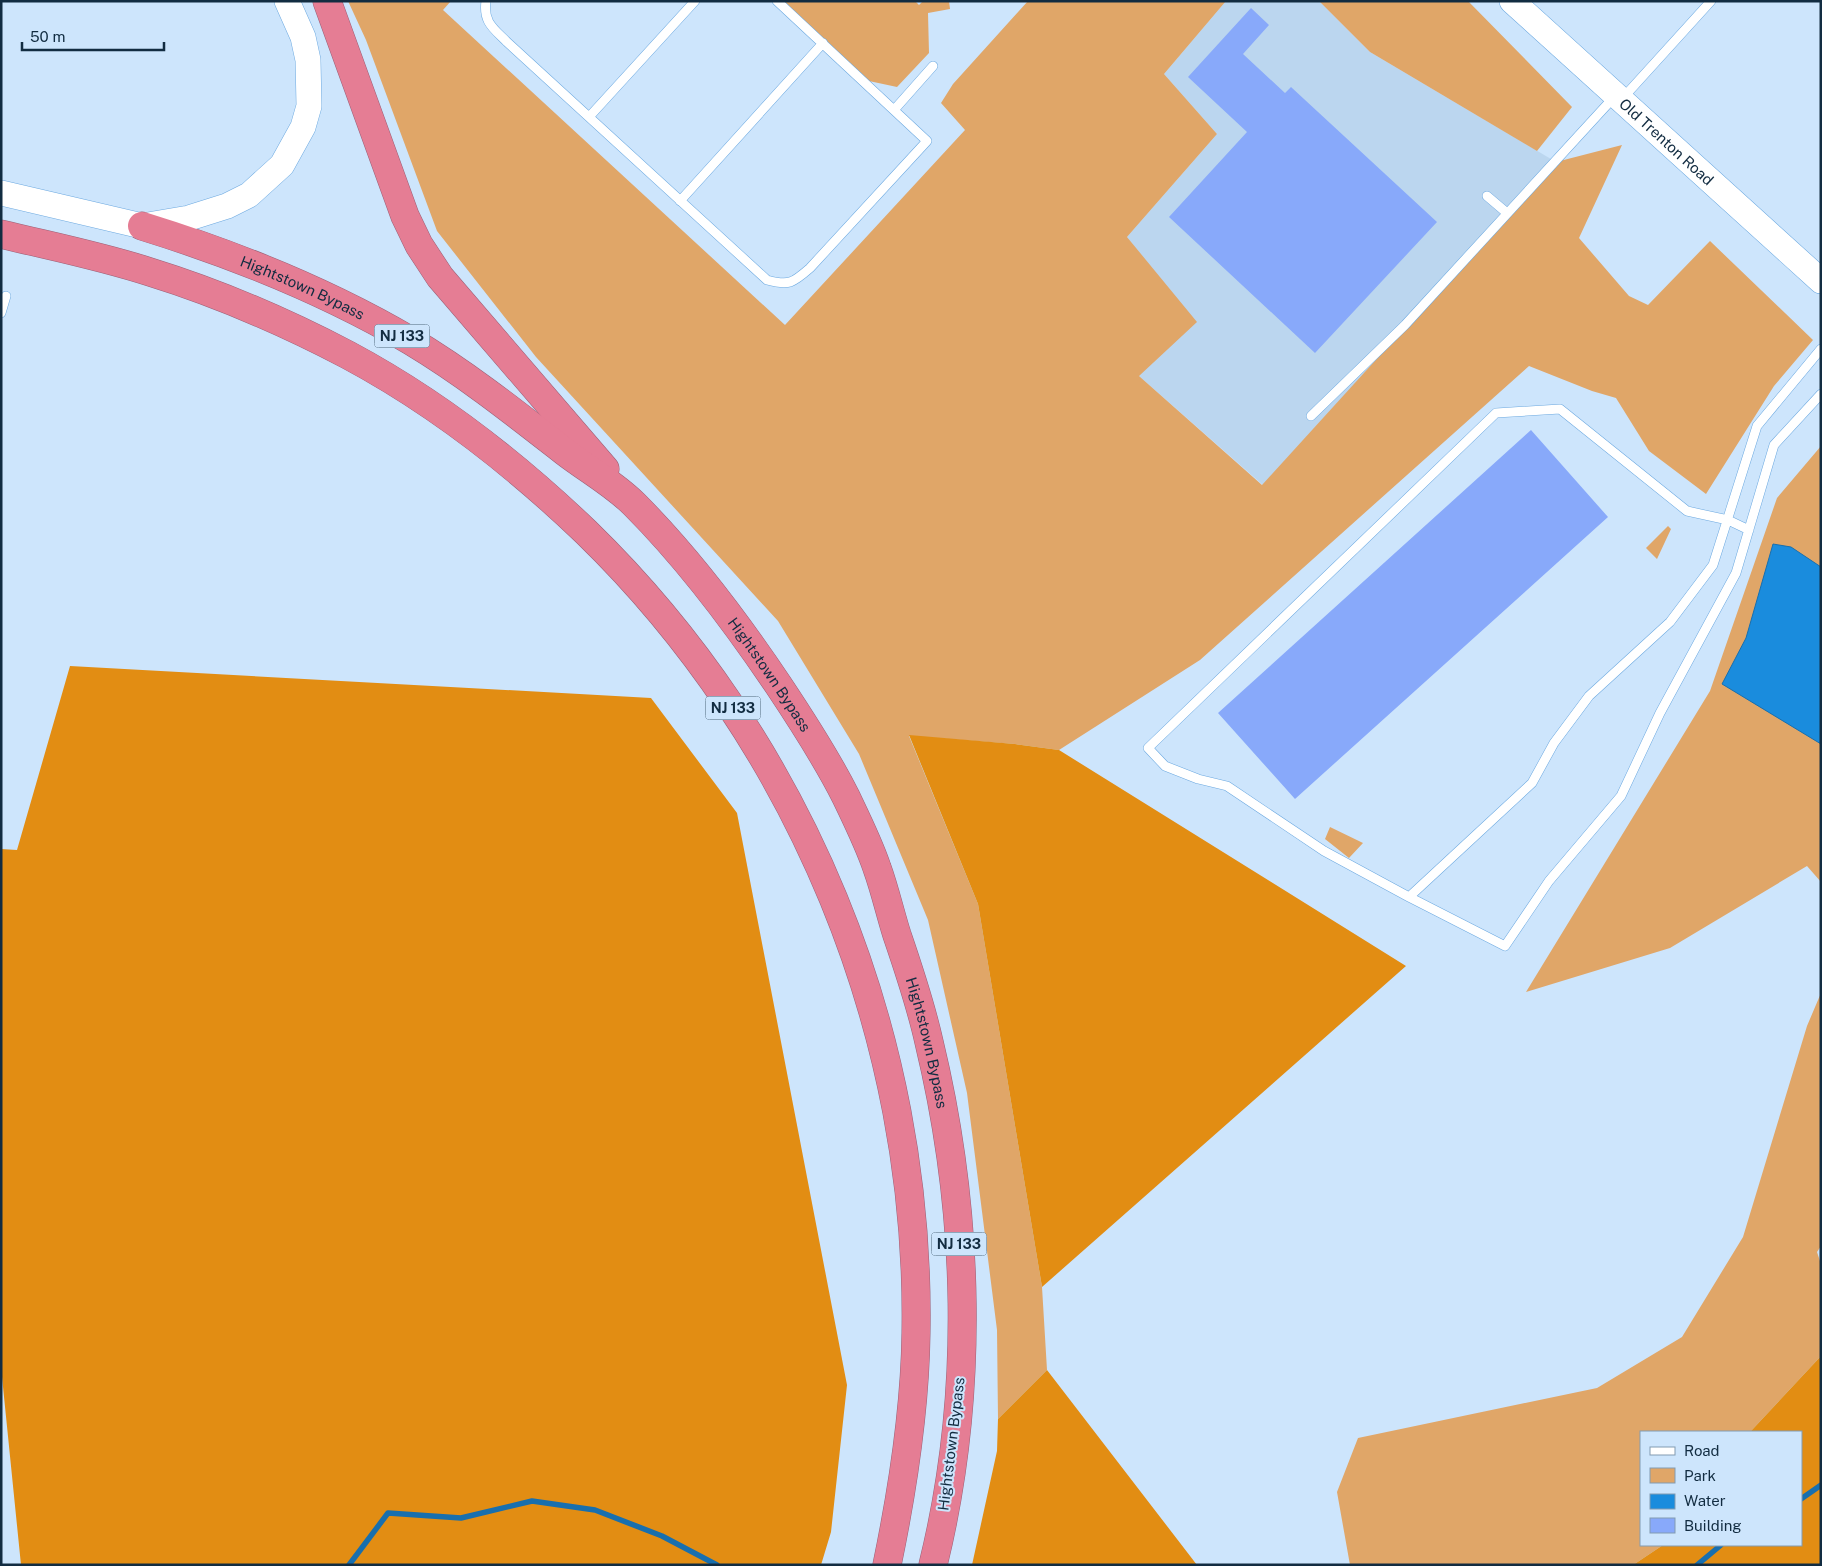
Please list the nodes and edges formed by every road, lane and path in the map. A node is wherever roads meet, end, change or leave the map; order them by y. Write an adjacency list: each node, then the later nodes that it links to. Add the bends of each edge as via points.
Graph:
1 (287, 1): 17 (main road, via 303,37 310,83 303,127 282,165 249,195 228,206 189,218)
2 (327, 1): 25 (highway, via 405,216 420,245 440,277)
3 (486, 1): 12 (lane, via 484,14 491,26)
4 (695, 1): 12 (lane)
5 (777, 1): 8 (lane)
6 (1512, 1): 10 (main road, Old Trenton Road)
7 (1711, 1): 10 (lane)
8 (823, 43): 11 (lane); 15 (lane)
9 (933, 66): 11 (lane)
10 (1618, 98): 16 (lane); 19 (main road, Old Trenton Road)
11 (894, 110): 15 (lane, via 927,141 796,281 784,284 766,280)
12 (589, 117): 15 (lane)
13 (1, 192): 17 (main road, Hightstown Bypass / NJ 133)
14 (1487, 196): 16 (lane)
15 (680, 201)
16 (1507, 213): 24 (lane, via 1406,325)
17 (142, 226): 25 (highway, Hightstown Bypass / NJ 133, via 271,270 342,303 410,341 508,406)
18 (1, 234): 29 (highway, NJ 133, via 147,271 217,295 352,357 423,401 506,460 614,560 665,616 743,723 800,822 832,890 880,1034 897,1108 909,1182 916,1334 906,1459)
19 (1821, 281)
20 (6, 296): 21 (lane)
21 (1, 313)
22 (1821, 349): 26 (lane, via 1757,426)
23 (1821, 394): 27 (lane, via 1774,445)
24 (1311, 416)
25 (631, 501): 30 (highway, Hightstown Bypass / NJ 133, via 694,570 743,632 802,720 845,795 877,868 913,984 945,1118 956,1196 960,1256 960,1384 951,1466)
26 (1728, 520): 27 (lane); 28 (lane, via 1714,565 1670,622 1589,696 1554,743 1532,783); 28 (lane, via 1687,511 1560,409 1496,413 1148,748 1165,766 1227,786 1324,851)
27 (1749, 530): 28 (lane, via 1736,573 1660,713 1621,796 1549,881 1505,946)
28 (1409, 897)
29 (887, 1565)
30 (933, 1565)

